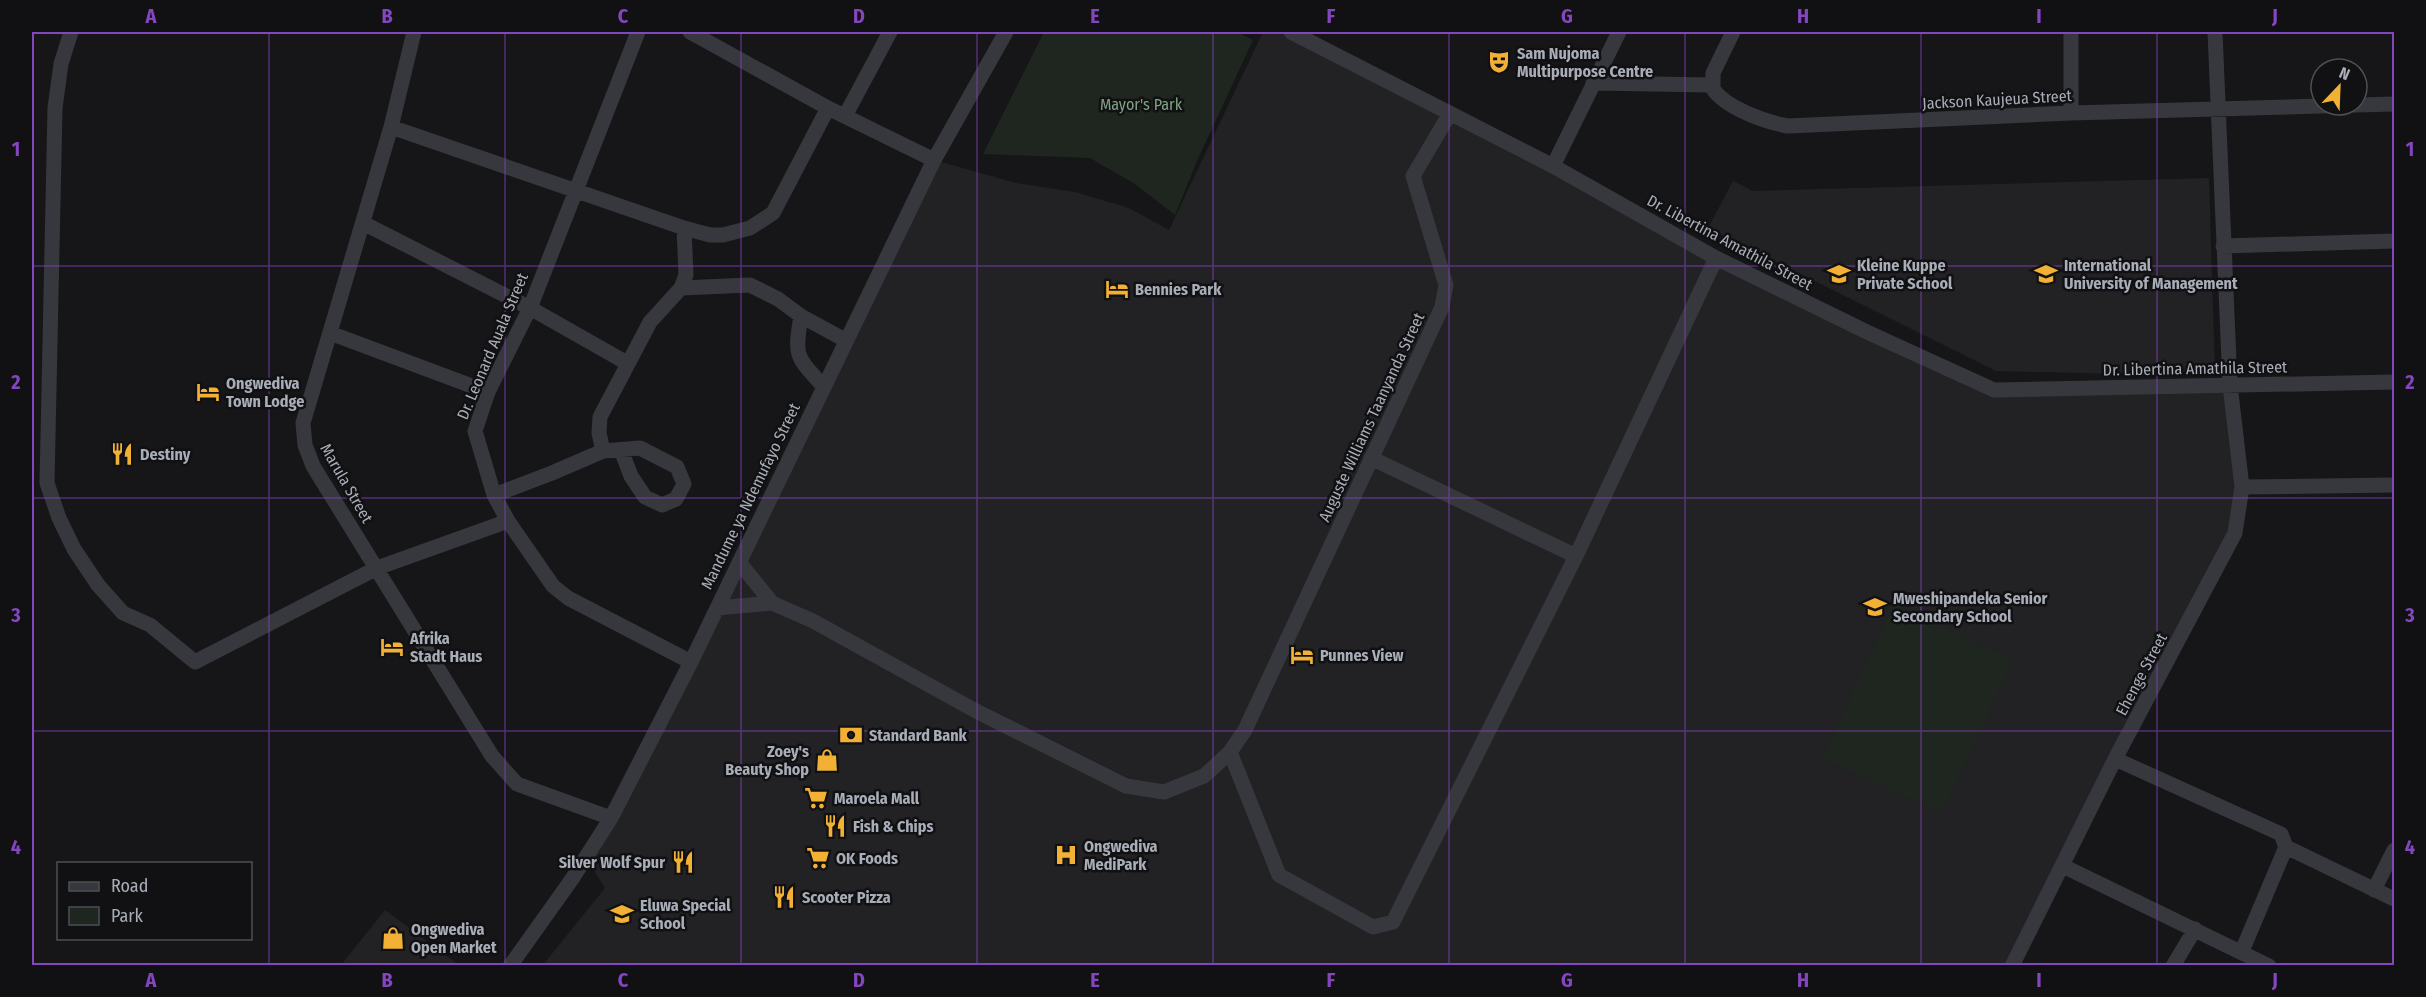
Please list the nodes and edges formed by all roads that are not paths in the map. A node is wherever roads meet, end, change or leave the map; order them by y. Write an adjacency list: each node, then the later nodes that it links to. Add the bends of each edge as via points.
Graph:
1 (71, 32): 51 (street, via 61,64 55,108 47,483 58,518 74,549 123,613 150,625 195,662)
2 (414, 32): 23 (street, Marula Street)
3 (638, 32): 26 (street, Dr. Leonard Auala Street)
4 (690, 32): 12 (street)
5 (890, 32): 22 (street)
6 (1006, 32): 24 (street, Mandume ya Ndemufayo Street)
7 (1291, 32): 21 (street, Dr. Libertina Amathila Street)
8 (1733, 32): 14 (street, via 1713,73)
9 (2070, 32): 20 (street)
10 (2215, 32): 19 (street, Ehenge Street)
11 (1613, 34): 13 (street)
12 (717, 38): 18 (street)
13 (1593, 83): 14 (street); 25 (street)
14 (1712, 85): 20 (street, Jackson Kaujeua Street, via 1725,101 1770,123 1788,126)
15 (2394, 104): 16 (street, Jackson Kaujeua Street)
16 (2369, 105)
17 (2309, 106): 19 (street, Jackson Kaujeua Street)
18 (828, 108): 22 (street); 28 (street, via 773,213 750,228 723,235 710,236)
19 (2217, 108): 20 (street, Jackson Kaujeua Street); 30 (street, Ehenge Street)
20 (2071, 113)
21 (1449, 115): 25 (street, Dr. Libertina Amathila Street); 44 (street, Auguste Williams Taanyanda Street, via 1413,176 1444,278 1445,300)
22 (845, 116): 24 (street)
23 (391, 127): 26 (street); 27 (street, Marula Street)
24 (934, 160): 36 (street, Mandume ya Ndemufayo Street)
25 (1553, 166): 31 (street, Dr. Libertina Amathila Street)
26 (574, 189): 28 (street); 33 (street, Dr. Leonard Auala Street)
27 (363, 223): 33 (street); 35 (street, Marula Street)
28 (684, 228): 32 (street, via 686,275)
29 (2394, 241): 30 (street)
30 (2223, 246): 39 (street, Ehenge Street)
31 (1716, 258): 39 (street, Dr. Libertina Amathila Street, via 1994,390); 49 (street)
32 (681, 288): 34 (street, via 750,285); 37 (street, via 650,322)
33 (530, 308): 37 (street); 41 (street, Dr. Leonard Auala Street)
34 (801, 316): 36 (street); 40 (street, via 796,347 799,359)
35 (330, 333): 41 (street); 51 (street, Marula Street, via 303,423 304,446)
36 (845, 340): 40 (street, Mandume ya Ndemufayo Street)
37 (627, 363): 43 (street, via 600,417)
38 (2394, 382): 39 (street, Dr. Libertina Amathila Street)
39 (2230, 385): 46 (street, Ehenge Street)
40 (823, 386): 50 (street, Mandume ya Ndemufayo Street)
41 (488, 392): 47 (street, Dr. Leonard Auala Street, via 475,431)
42 (621, 450): 43 (street)
43 (603, 451): 47 (street)
44 (1371, 458): 49 (street); 55 (street, Auguste Williams Taanyanda Street, via 1245,730)
45 (2394, 485): 46 (street)
46 (2242, 487): 56 (street, Ehenge Street, via 2235,533)
47 (494, 495): 48 (street, Dr. Leonard Auala Street)
48 (508, 521): 51 (street); 54 (street, Dr. Leonard Auala Street, via 553,586 568,598)
49 (1576, 556): 55 (street, via 1393,922 1373,927 1279,875)
50 (739, 562): 52 (street); 53 (street, Mandume ya Ndemufayo Street)
51 (377, 568): 57 (street, Marula Street, via 492,756 518,784)
52 (772, 603): 53 (street); 55 (street, Auguste Williams Taanyanda Street, via 1126,786 1164,792 1204,776)
53 (717, 608): 54 (street, Mandume ya Ndemufayo Street)
54 (691, 662): 57 (street, Mandume ya Ndemufayo Street)
55 (1230, 752)
56 (2115, 759): 58 (street, via 2281,834); 60 (street, Ehenge Street)
57 (611, 818): 65 (street, Mandume ya Ndemufayo Street)
58 (2286, 847): 61 (street); 64 (street)
59 (2394, 850): 61 (street)
60 (2063, 866): 63 (street); 66 (street, Ehenge Street)
61 (2374, 890): 62 (street)
62 (2394, 899)
63 (2194, 929): 64 (street); 67 (street)
64 (2242, 951): 68 (street)
65 (510, 966)
66 (2012, 966)
67 (2173, 966)
68 (2269, 966)

